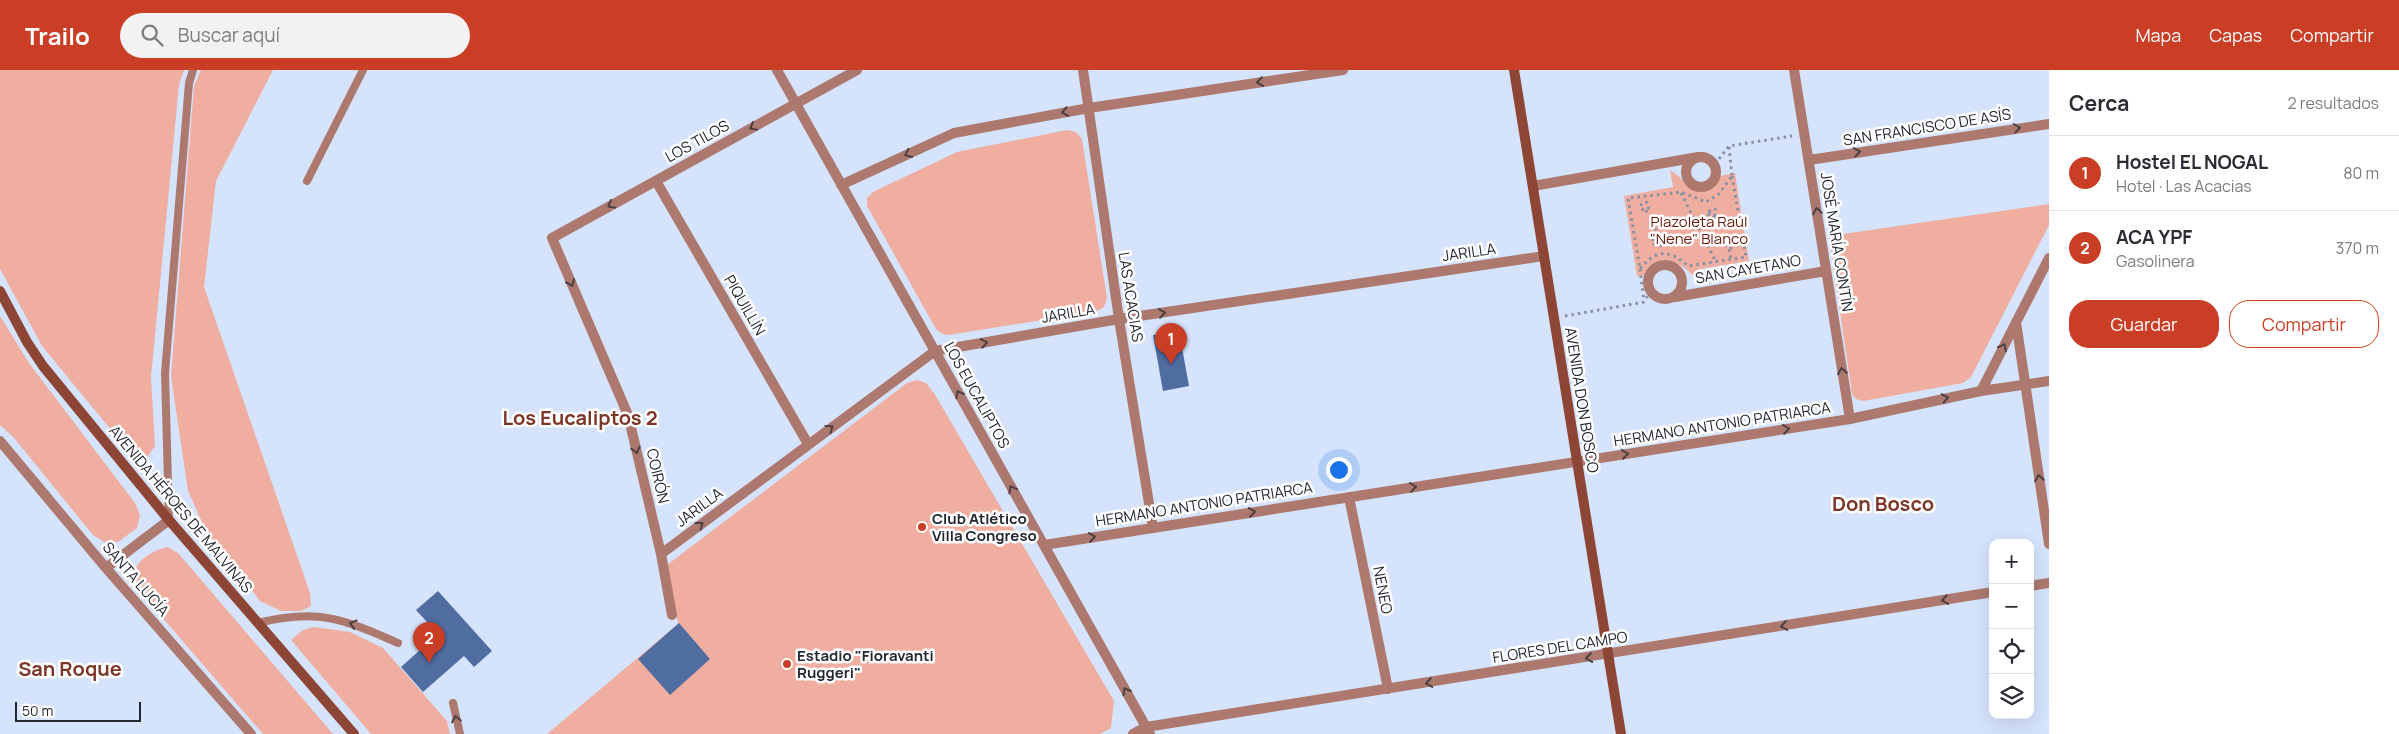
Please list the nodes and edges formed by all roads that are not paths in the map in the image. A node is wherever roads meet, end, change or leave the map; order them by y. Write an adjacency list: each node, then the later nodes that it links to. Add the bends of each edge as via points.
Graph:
1 (193, 70): 35 (lane, via 189,83 165,373)
2 (363, 70): 15 (lane)
3 (777, 70): 9 (street, LOS EUCALIPTOS)
4 (857, 70): 9 (street, LOS TILOS)
5 (1084, 70): 10 (street, LAS ACACIAS)
6 (1342, 70): 10 (street, one-way to 10)
7 (1514, 70): 17 (main road, AVENIDA DON BOSCO)
8 (1794, 70): 13 (street, JOSÉ MARÍA CONTÍN)
9 (796, 103): 14 (street, LOS TILOS, one-way to 14); 16 (street, LOS EUCALIPTOS)
10 (1089, 108): 16 (street, one-way to 16, via 954,133); 24 (street, LAS ACACIAS)
11 (2049, 124): 13 (street, SAN FRANCISCO DE ASÍS, one-way to 11)
12 (1698, 157): 12 (street, via 1708,158 1714,164 1716,174 1711,183 1702,187 1689,180 1686,171 1690,162); 17 (street)
13 (1809, 160): 21 (street, JOSÉ MARÍA CONTÍN, one-way to 13)
14 (656, 180): 18 (street, LOS TILOS, one-way to 18); 32 (street, PIQUILLÍN)
15 (307, 181)
16 (841, 185): 26 (street, LOS EUCALIPTOS)
17 (1533, 186): 19 (main road, AVENIDA DON BOSCO)
18 (552, 238): 39 (street, COIRÓN, one-way to 39, via 628,415)
19 (1544, 256): 24 (street, JARILLA, one-way to 19); 33 (main road, AVENIDA DON BOSCO)
20 (2049, 258): 25 (street)
21 (1826, 271): 23 (street, SAN CAYETANO); 30 (street, JOSÉ MARÍA CONTÍN, one-way to 21)
22 (0, 291): 35 (main road, AVENIDA HÉROES DE MALVINAS, via 43,366)
23 (1675, 297): 23 (street, SAN CAYETANO, via 1659,299 1650,292 1647,281 1657,266 1674,267 1681,276 1682,288)
24 (1119, 319): 26 (street, JARILLA, one-way to 24); 36 (street, LAS ACACIAS)
25 (2016, 322): 28 (street); 29 (street, one-way to 25)
26 (935, 351): 32 (street, JARILLA, one-way to 26); 38 (street, LOS EUCALIPTOS, one-way to 26)
27 (2049, 382): 28 (street, HERMANO ANTONIO PATRIARCA)
28 (2024, 385): 29 (street, HERMANO ANTONIO PATRIARCA); 37 (street, one-way to 28)
29 (1981, 391): 30 (street, HERMANO ANTONIO PATRIARCA, one-way to 29)
30 (1850, 419): 33 (street, HERMANO ANTONIO PATRIARCA, one-way to 30)
31 (1, 443): 40 (street, SANTA LUCÍA)
32 (808, 444): 39 (street, JARILLA, one-way to 32)
33 (1577, 462): 34 (street, HERMANO ANTONIO PATRIARCA, one-way to 33); 47 (main road, AVENIDA DON BOSCO)
34 (1349, 497): 36 (street, HERMANO ANTONIO PATRIARCA, one-way to 34); 48 (street, NENEO)
35 (169, 520): 40 (street); 45 (main road, AVENIDA HÉROES DE MALVINAS)
36 (1153, 528): 38 (street, HERMANO ANTONIO PATRIARCA, one-way to 36)
37 (2049, 544)
38 (1044, 545): 50 (street, LOS EUCALIPTOS, one-way to 38)
39 (660, 554): 44 (street, COIRÓN)
40 (106, 568): 51 (street, SANTA LUCÍA)
41 (2049, 583): 42 (street)
42 (2034, 585)
43 (1989, 593): 47 (street, FLORES DEL CAMPO, one-way to 47)
44 (672, 615)
45 (258, 623): 46 (lane, one-way to 45, via 355,624 313,615 287,616); 52 (main road, AVENIDA HÉROES DE MALVINAS)
46 (398, 643)
47 (1608, 655): 48 (street, FLORES DEL CAMPO, one-way to 48); 55 (main road, AVENIDA DON BOSCO)
48 (1388, 689): 50 (street, FLORES DEL CAMPO)
49 (453, 703): 53 (lane, one-way to 49)
50 (1148, 731): 54 (street, FLORES DEL CAMPO)
51 (251, 734)
52 (354, 734)
53 (460, 734)
54 (1133, 734)
55 (1621, 734)

